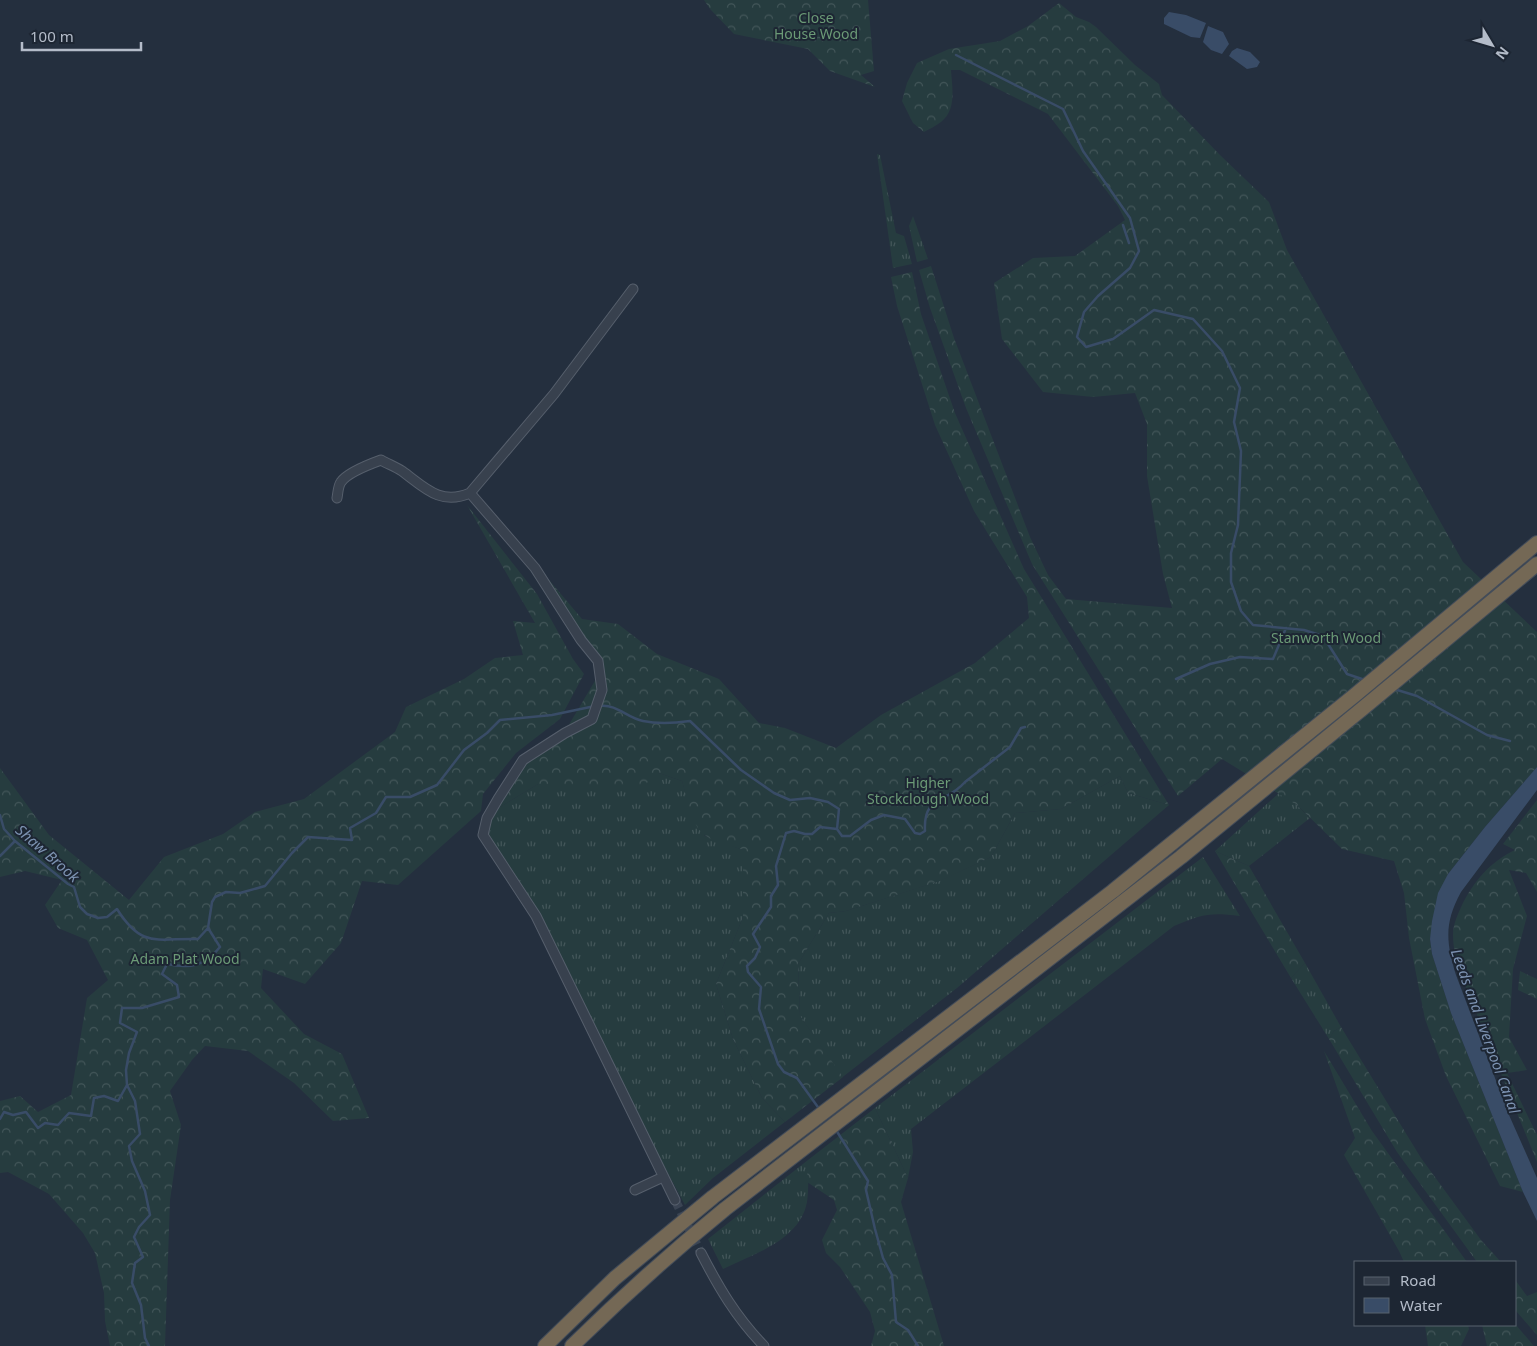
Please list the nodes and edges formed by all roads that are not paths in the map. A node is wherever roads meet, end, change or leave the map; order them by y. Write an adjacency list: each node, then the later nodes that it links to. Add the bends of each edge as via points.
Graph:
1 (633, 289): 2 (street, via 554,394)
2 (470, 493): 3 (street, via 451,498 434,495 401,470 381,460 343,480); 6 (street, via 535,568 598,661 602,690 592,719 523,760 487,818 483,836 536,916)
3 (337, 498)
4 (1537, 543): 10 (highway, via 1113,891 713,1197 615,1278)
5 (1537, 564): 11 (highway, via 1119,906 767,1175 673,1251)
6 (663, 1177): 7 (street); 8 (street)
7 (635, 1190)
8 (675, 1200)
9 (701, 1253): 12 (street, via 726,1299)
10 (545, 1346)
11 (572, 1346)
12 (764, 1346)

